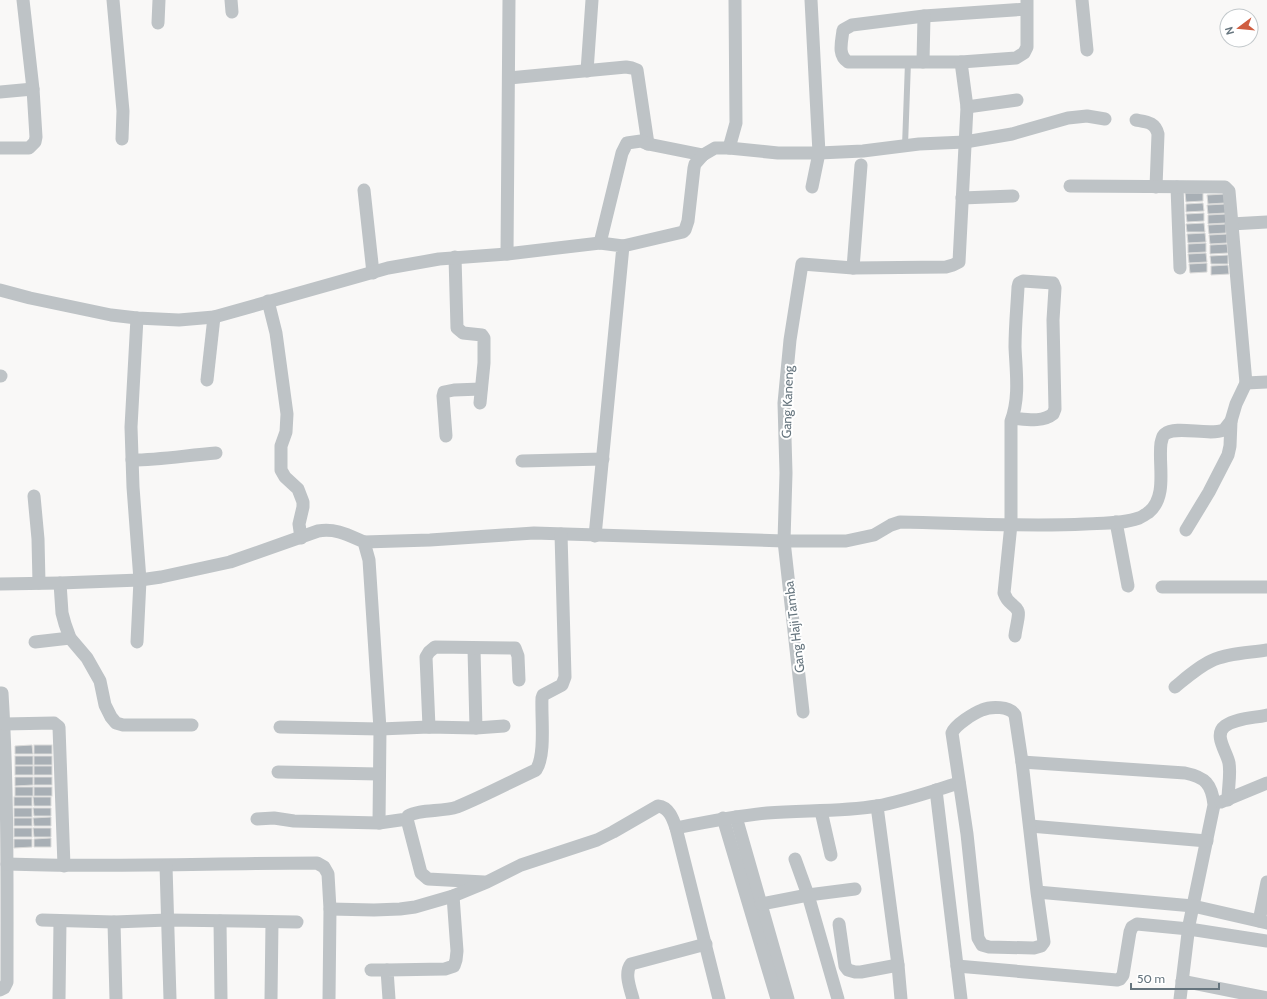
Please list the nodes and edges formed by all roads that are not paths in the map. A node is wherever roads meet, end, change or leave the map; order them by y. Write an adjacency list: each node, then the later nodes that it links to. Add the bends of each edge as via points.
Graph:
1 (23, 0): 18 (street)
2 (113, 0): 24 (street, via 123,111)
3 (158, 0): 11 (street)
4 (509, 0): 17 (street)
5 (592, 0): 16 (street)
6 (735, 0): 29 (street, via 736,123)
7 (811, 0): 30 (street)
8 (1082, 0): 12 (street)
9 (1027, 5): 10 (street); 15 (street, via 1027,47 1021,56)
10 (924, 16): 13 (street, via 852,25 843,30 840,50 843,59 848,62); 14 (street)
11 (158, 23)
12 (1087, 50)
13 (908, 62): 14 (street); 27 (lane)
14 (923, 62): 15 (street)
15 (961, 62): 21 (street)
16 (587, 71): 17 (street); 26 (street, via 626,67 636,70)
17 (509, 78): 44 (street)
18 (33, 89): 19 (street); 28 (street, via 35,142 29,148)
19 (0, 92)
20 (1017, 100): 21 (street)
21 (967, 107): 25 (street)
22 (1105, 119): 25 (street, via 1087,116 1068,118 1029,130)
23 (1136, 120): 35 (street, via 1149,122 1157,129)
24 (122, 139)
25 (965, 142): 27 (street); 39 (street)
26 (648, 144): 31 (street); 42 (street, via 641,141 627,143 622,152)
27 (905, 146): 30 (street)
28 (0, 148)
29 (729, 148): 30 (street, via 778,153); 31 (street, via 715,148)
30 (819, 153): 34 (street)
31 (704, 155): 43 (street, via 695,164 685,230 676,235)
32 (861, 165): 46 (street)
33 (1070, 186): 35 (street)
34 (812, 187)
35 (1156, 187): 36 (street)
36 (1177, 187): 41 (street, via 1226,188 1229,191); 47 (street)
37 (364, 190): 48 (street)
38 (1012, 196): 39 (street)
39 (962, 198): 46 (street, via 958,262 953,266)
40 (1267, 222): 41 (street)
41 (1231, 224): 55 (street)
42 (600, 243): 43 (street); 44 (street)
43 (624, 246): 63 (street)
44 (507, 254): 45 (street)
45 (455, 257): 48 (street, via 388,268); 56 (street, via 457,328 464,333 482,335 484,338)
46 (853, 268): 72 (street, Gang Kaneng, via 802,264 790,340 784,403)
47 (1180, 268)
48 (373, 273): 50 (street)
49 (0, 290): 52 (street, via 37,300)
50 (268, 301): 51 (street); 71 (street, via 276,333 287,414 286,432 281,446 281,465 286,477 298,489 303,502 299,524)
51 (214, 317): 52 (street, via 178,320); 53 (street)
52 (137, 318): 62 (street, via 131,427)
53 (207, 380)
54 (1267, 382): 55 (street)
55 (1246, 384): 59 (street)
56 (481, 389): 57 (street); 60 (street, via 444,392)
57 (480, 403)
58 (1012, 418): 58 (street, via 1016,408 1015,345 1020,283 1053,283 1055,409 1053,414 1046,418); 67 (street)
59 (1231, 421): 66 (street, via 1220,432 1175,430 1165,434 1162,437 1160,452 1160,491 1156,505 1140,518); 68 (street, via 1228,455)
60 (446, 436)
61 (216, 453): 62 (street)
62 (132, 460): 74 (street)
63 (603, 460): 64 (street); 70 (street)
64 (522, 461)
65 (34, 496): 75 (street)
66 (1116, 522): 67 (street); 78 (street)
67 (1011, 524): 72 (street, via 900,522 874,535 846,541); 81 (street, via 1004,593 1008,602 1018,610)
68 (1186, 530)
69 (561, 534): 70 (street); 73 (street, via 534,533); 112 (street, via 565,677 562,685 542,698 542,753 539,765 536,770 456,808 412,813)
70 (595, 536): 72 (street)
71 (301, 538): 73 (street, via 327,530 344,533); 74 (street, via 230,562)
72 (784, 541): 90 (street, Gang Haji Tamba)
73 (364, 542): 98 (street, via 369,560)
74 (140, 580): 76 (street); 84 (street)
75 (39, 583): 76 (street); 77 (street)
76 (60, 583): 82 (street, via 62,613)
77 (0, 584)
78 (1128, 586)
79 (1162, 586): 80 (street)
80 (1267, 587)
81 (1015, 636)
82 (70, 638): 83 (street); 93 (street, via 94,669 100,681 106,708 116,723)
83 (35, 642)
84 (137, 642)
85 (474, 649): 87 (street, via 516,648); 96 (street, via 435,647 426,657); 97 (street)
86 (1267, 650): 88 (street, via 1212,660)
87 (519, 680)
88 (1175, 686)
89 (0, 693): 92 (street)
90 (804, 712)
91 (1267, 715): 105 (street, via 1235,722 1222,730 1220,738 1229,762)
92 (4, 724): 118 (street); 119 (street, via 54,723 59,727)
93 (192, 725)
94 (504, 726): 97 (street)
95 (280, 727): 98 (street)
96 (429, 727): 97 (street); 98 (street)
97 (476, 728)
98 (380, 729): 101 (street)
99 (1022, 762): 102 (street, via 1013,712 1000,708 982,710 958,725 952,733); 106 (street, via 1193,774 1206,782 1213,794); 114 (street)
100 (278, 772): 101 (street)
101 (379, 774): 113 (street)
102 (960, 783): 104 (street); 124 (street, via 978,938 982,945 1034,948 1041,946 1044,942)
103 (1267, 783): 105 (street)
104 (936, 790): 107 (street); 142 (street)
105 (1228, 800): 106 (street)
106 (1214, 805): 115 (street)
107 (877, 806): 108 (street); 141 (street)
108 (821, 811): 110 (street, via 768,813); 116 (street)
109 (672, 818): 110 (street); 121 (street, via 658,806 597,840 521,865); 140 (street)
110 (729, 818): 127 (street); 157 (street)
111 (257, 819): 113 (street)
112 (407, 819): 113 (street); 121 (street, via 421,873 424,876 428,879)
113 (379, 823)
114 (1030, 826): 115 (street); 124 (street)
115 (1207, 841): 129 (street)
116 (831, 855)
117 (795, 859): 125 (street)
118 (7, 864): 119 (street); 146 (street, via 7,982)
119 (64, 866): 120 (street)
120 (166, 866): 128 (street, via 317,863 324,867 328,874); 131 (street)
121 (487, 882): 126 (street)
122 (1267, 882): 137 (street)
123 (855, 889): 125 (street)
124 (1038, 892): 129 (street)
125 (808, 895): 127 (street); 159 (street)
126 (453, 896): 128 (street, via 400,909); 144 (street, via 457,951 454,966 445,969)
127 (761, 904): 158 (street)
128 (330, 909): 153 (street)
129 (1191, 918): 137 (street); 139 (street); 142 (street, via 1137,924 1132,927 1123,976 1117,980); 145 (street)
130 (42, 920): 132 (street)
131 (168, 920): 133 (street); 134 (street); 150 (street)
132 (60, 921): 134 (street); 148 (street)
133 (220, 921): 135 (street); 151 (street)
134 (114, 922): 149 (street)
135 (272, 922): 136 (street); 152 (street)
136 (297, 922)
137 (1263, 922)
138 (839, 924): 141 (street, via 845,966 848,970 861,972)
139 (1267, 941)
140 (706, 944): 155 (street, via 631,964 628,974); 156 (street)
141 (898, 964): 160 (street)
142 (957, 966): 161 (street)
143 (371, 970): 144 (street)
144 (387, 970): 154 (street)
145 (1182, 981): 147 (street); 162 (street)
146 (0, 990)
147 (1267, 998)
148 (59, 999)
149 (116, 999)
150 (170, 999)
151 (222, 999)
152 (271, 999)
153 (329, 999)
154 (389, 999)
155 (633, 999)
156 (719, 999)
157 (778, 999)
158 (788, 999)
159 (838, 999)
160 (901, 999)
161 (961, 999)
162 (1180, 999)

